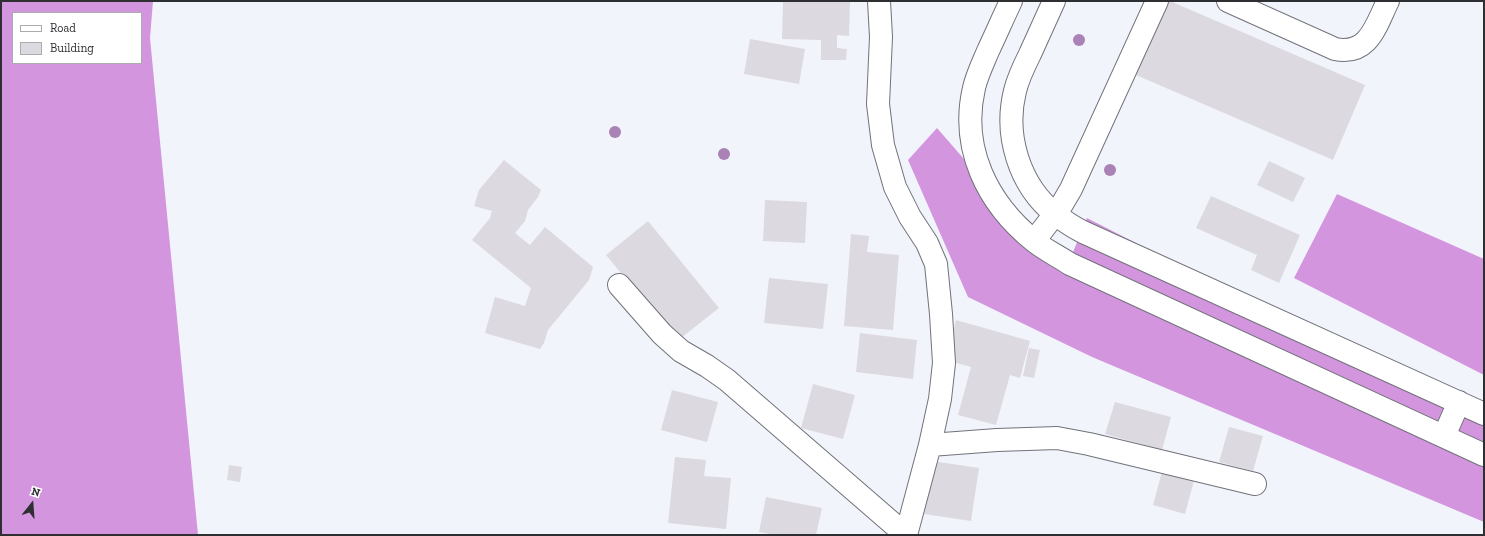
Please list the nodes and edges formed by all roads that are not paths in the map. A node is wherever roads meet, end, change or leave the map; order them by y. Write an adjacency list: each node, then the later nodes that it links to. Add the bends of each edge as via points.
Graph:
1 (879, 1): 13 (street, via 881,37 878,104 883,145 895,187 936,264 944,363 940,399)
2 (1011, 1): 8 (street, via 974,87 971,104 971,139 979,168 989,188 1007,214)
3 (1054, 1): 7 (street, via 1019,79 1012,106 1011,123 1015,152 1023,173 1038,197)
4 (1157, 1): 7 (street, via 1070,189)
5 (1228, 1): 6 (street, via 1343,51 1358,48 1370,37)
6 (1388, 1)
7 (1054, 214): 8 (street); 10 (street, via 1083,232)
8 (1034, 241): 12 (street, via 1070,264)
9 (619, 285): 16 (street, via 680,351 727,380)
10 (1459, 402): 11 (street); 12 (street)
11 (1484, 414)
12 (1444, 436): 14 (street)
13 (930, 445): 15 (street, via 1057,438); 16 (street)
14 (1484, 455)
15 (1255, 484)
16 (906, 535)

